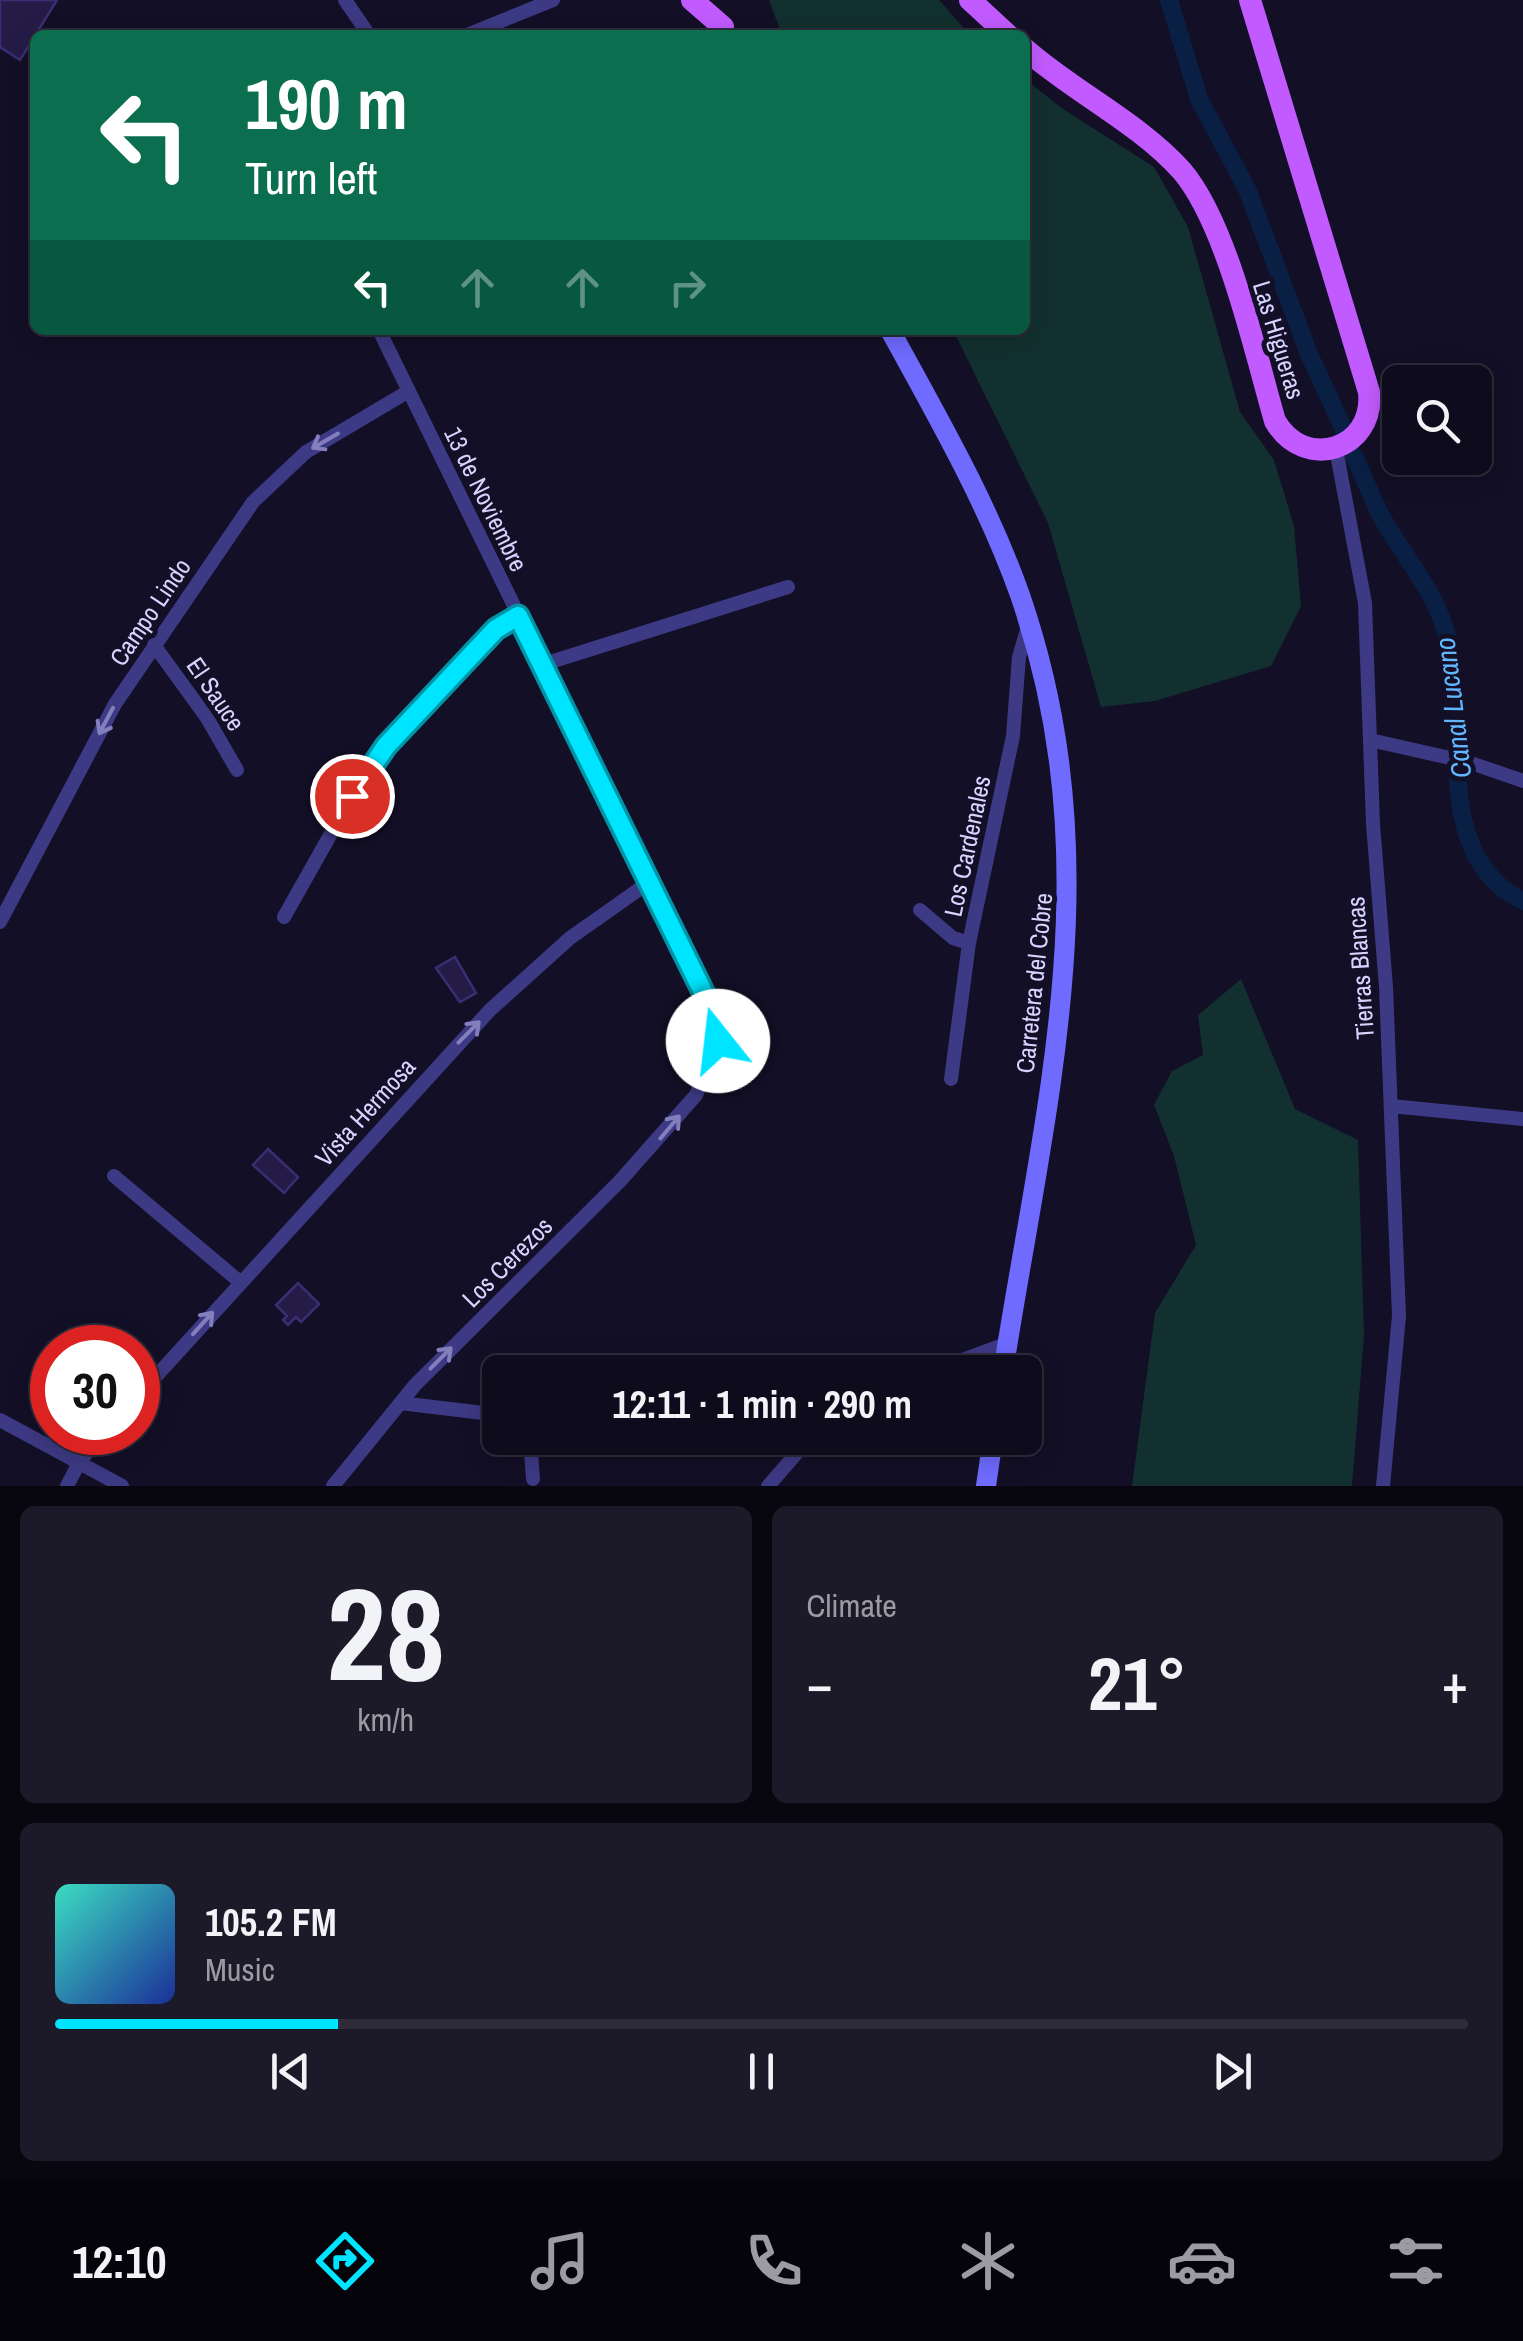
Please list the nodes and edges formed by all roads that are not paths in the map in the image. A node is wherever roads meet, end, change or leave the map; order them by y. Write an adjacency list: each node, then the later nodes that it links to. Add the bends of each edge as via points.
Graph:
1 (345, 0): 10 (street)
2 (553, 0): 8 (street)
3 (692, 0): 12 (main road)
4 (708, 0): 13 (main road)
5 (719, 0): 14 (main road)
6 (970, 0): 15 (main road)
7 (1250, 0): 20 (main road, via 1364,368 1366,422)
8 (537, 3): 9 (street)
9 (512, 7): 11 (street)
10 (366, 30)
11 (475, 30)
12 (724, 30)
13 (724, 30)
14 (725, 30)
15 (1003, 30)
16 (1030, 53): 20 (main road, Las Higueras, via 1182,172 1212,221 1280,430 1305,449)
17 (381, 335): 19 (street, 13 de Noviembre)
18 (893, 335): 23 (main road, Carretera del Cobre, via 985,508)
19 (410, 391): 22 (street, 13 de Noviembre); 24 (street, Campo Lindo, one-way to 24, via 279,473)
20 (1336, 449): 26 (street, Tierras Blancas, via 1366,603)
21 (788, 587): 25 (street)
22 (518, 616): 25 (street, 13 de Noviembre); 31 (street, via 496,629 368,768)
23 (1029, 624): 33 (street, Los Cardenales, via 1019,656 1014,736); 40 (main road, Carretera del Cobre, via 1062,776 1069,923 1062,1011)
24 (154, 644): 27 (street, El Sauce); 32 (street, Campo Lindo, one-way to 32, via 114,704)
25 (542, 665): 29 (street, 13 de Noviembre)
26 (1370, 740): 28 (street); 36 (street, Tierras Blancas)
27 (237, 770)
28 (1523, 781)
29 (648, 883): 34 (street, 13 de Noviembre, via 715,1020); 39 (street, Vista Hermosa, one-way to 29, via 500,1000 570,938)
30 (920, 910): 33 (street, via 952,938)
31 (284, 917)
32 (0, 922)
33 (969, 943): 35 (street, Los Cardenales)
34 (711, 1068): 44 (street, Los Cerezos, one-way to 34, via 662,1137)
35 (951, 1079)
36 (1391, 1106): 37 (street); 58 (street, Tierras Blancas, via 1399,1316)
37 (1523, 1118)
38 (114, 1176): 39 (street)
39 (240, 1282): 43 (street, Vista Hermosa, one-way to 39)
40 (1008, 1343): 41 (street); 42 (main road, Carretera del Cobre)
41 (976, 1355)
42 (1006, 1355)
43 (160, 1371)
44 (400, 1403): 45 (street); 55 (street, Los Cerezos)
45 (482, 1413)
46 (0, 1420): 51 (street)
47 (86, 1455): 51 (street)
48 (532, 1455): 52 (street)
49 (795, 1455): 56 (street)
50 (991, 1455): 57 (main road)
51 (80, 1462): 53 (street); 54 (street)
52 (534, 1480)
53 (68, 1486)
54 (122, 1486)
55 (333, 1486)
56 (768, 1486)
57 (986, 1486)
58 (1383, 1486)

